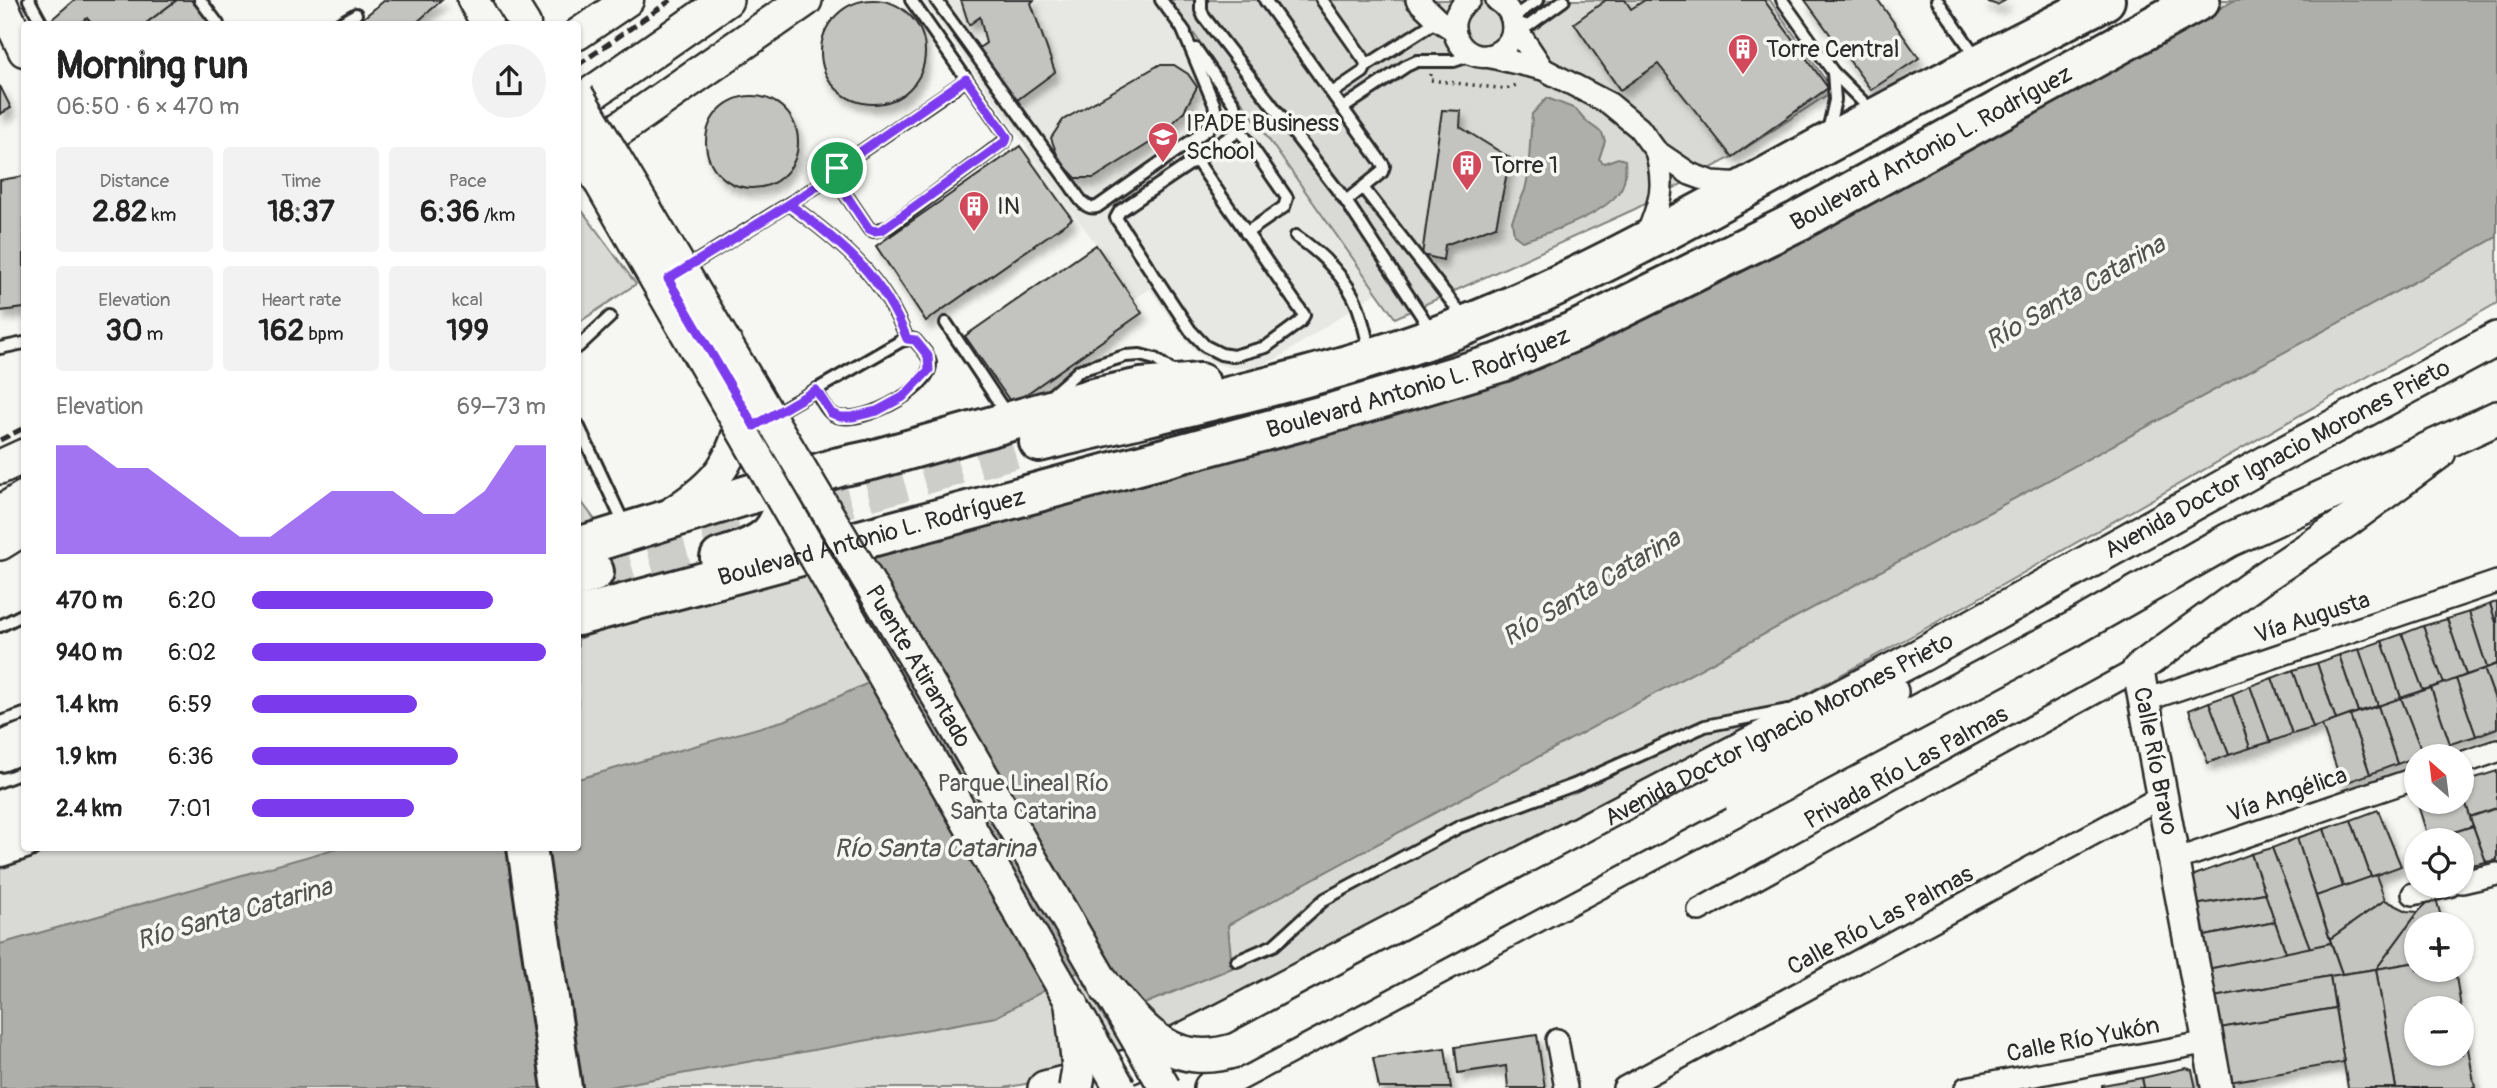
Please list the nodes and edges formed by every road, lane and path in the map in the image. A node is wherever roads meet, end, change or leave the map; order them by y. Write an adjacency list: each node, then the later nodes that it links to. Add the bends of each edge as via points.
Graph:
1 (0, 0): 38 (main road)
2 (29, 0): 27 (lane)
3 (200, 0): 28 (lane)
4 (473, 0): 30 (main road)
5 (495, 0): 31 (main road)
6 (510, 0): 32 (main road)
7 (522, 0): 33 (main road)
8 (628, 0): 37 (main road)
9 (726, 0): 47 (main road)
10 (805, 0): 51 (main road)
11 (911, 0): 44 (lane)
12 (936, 0): 36 (lane, via 1091,208 1208,129 1217,117)
13 (1161, 0): 36 (lane)
14 (1201, 0): 58 (lane, via 1204,17)
15 (1265, 0): 45 (lane)
16 (1322, 0): 41 (lane)
17 (1417, 0): 35 (street)
18 (1497, 0): 34 (street)
19 (1538, 0): 34 (lane)
20 (1564, 0): 34 (lane, via 1528,26)
21 (1782, 0): 43 (lane)
22 (1937, 0): 40 (lane)
23 (2105, 0): 40 (highway, Boulevard Antonio L. Rodríguez)
24 (2200, 0): 79 (highway, Boulevard Antonio L. Rodríguez, via 1798,221 1577,330 1502,362 1426,386)
25 (1464, 4): 35 (street)
26 (356, 14): 29 (lane)
27 (40, 21)
28 (216, 21)
29 (345, 21)
30 (485, 21)
31 (507, 21)
32 (523, 21)
33 (535, 21)
34 (1512, 21): 39 (street, via 1503,49); 42 (street)
35 (1446, 25): 39 (street, via 1466,51); 41 (lane)
36 (1182, 28): 50 (lane, via 1234,104)
37 (581, 32)
38 (21, 45)
39 (1481, 55): 42 (street); 48 (lane, via 1417,61)
40 (1981, 63): 49 (highway, Boulevard Antonio L. Rodríguez)
41 (1366, 66): 45 (lane)
42 (1542, 69): 53 (street, via 1610,104 1639,128)
43 (1833, 72): 49 (lane); 52 (lane, via 1835,100)
44 (966, 79): 55 (lane, via 844,161); 55 (lane, via 1004,131 1006,141 889,227 869,229)
45 (1332, 93): 48 (lane)
46 (581, 100): 123 (main road, Puente Atirantado, bridge)
47 (581, 101)
48 (1343, 108): 57 (lane, via 1384,166)
49 (1878, 116): 52 (highway, Boulevard Antonio L. Rodríguez)
50 (1240, 130): 54 (lane); 60 (lane, via 1287,198 1284,207)
51 (581, 144): 63 (main road); 124 (main road, Puente Atirantado, bridge)
52 (1823, 146): 56 (highway, Boulevard Antonio L. Rodríguez)
53 (1656, 151): 56 (street, via 1690,174 1712,182); 62 (street, via 1663,188)
54 (1196, 160): 60 (lane); 60 (lane, via 1116,218 1190,330 1220,354 1233,356 1266,347 1304,314)
55 (835, 175): 59 (lane)
56 (1752, 184): 62 (highway, Boulevard Antonio L. Rodríguez)
57 (1364, 189): 58 (lane); 66 (lane)
58 (1346, 201): 66 (lane)
59 (789, 204): 63 (lane); 67 (lane, via 834,238 874,279 889,299)
60 (1247, 233)
61 (1296, 236): 72 (lane, via 1329,262 1358,305)
62 (1644, 243): 66 (highway, Boulevard Antonio L. Rodríguez)
63 (668, 279): 75 (main road)
64 (610, 317): 70 (lane)
65 (946, 323): 77 (lane)
66 (1452, 330): 72 (highway, Boulevard Antonio L. Rodríguez)
67 (907, 339): 74 (lane); 74 (lane, via 915,340 930,364 921,381 903,397 877,411 840,417 831,413)
68 (2497, 340): 99 (main road, Avenida Doctor Ignacio Morones Prieto)
69 (21, 343): 71 (lane)
70 (581, 343)
71 (0, 348)
72 (1371, 358): 73 (highway, Boulevard Antonio L. Rodríguez)
73 (1293, 379): 77 (highway, Boulevard Antonio L. Rodríguez); 77 (highway, via 1141,388 1093,398)
74 (816, 390): 75 (lane)
75 (754, 415): 83 (main road); 87 (main road, via 725,467 709,485)
76 (2483, 424): 100 (main road, Calle Río Bravo); 127 (main road, Avenida Doctor Ignacio Morones Prieto, via 2229,540)
77 (1024, 427): 82 (highway)
78 (581, 430): 87 (lane)
79 (1228, 440): 86 (highway, via 1207,435 1146,443 853,522); 92 (highway, Boulevard Antonio L. Rodríguez)
80 (21, 457): 81 (main road)
81 (0, 467)
82 (839, 467): 83 (highway); 86 (highway, via 824,483 822,494 830,513)
83 (787, 482): 86 (highway, via 806,505); 87 (highway); 93 (highway, via 777,525 757,545)
84 (21, 500): 85 (main road)
85 (0, 513)
86 (842, 521)
87 (644, 526): 93 (highway)
88 (21, 530): 89 (main road)
89 (0, 543)
90 (21, 547): 91 (main road)
91 (0, 553)
92 (745, 571): 95 (highway, Boulevard Antonio L. Rodríguez); 98 (highway, via 697,601)
93 (582, 574)
94 (2497, 582): 101 (street, Vía Augusta)
95 (581, 615)
96 (21, 616): 97 (lane)
97 (0, 626)
98 (581, 640)
99 (1921, 655): 102 (main road, Avenida Doctor Ignacio Morones Prieto); 123 (main road, bridge, via 1896,688 1873,706 1236,1050 1203,1057 1171,1050)
100 (2138, 669): 101 (main road, Calle Río Bravo); 121 (street, Privada Río Las Palmas)
101 (2143, 701): 112 (main road, Calle Río Bravo)
102 (1829, 703): 122 (lane, via 1705,726 1574,785 1459,827 1325,899 1274,945); 129 (main road, Avenida Doctor Ignacio Morones Prieto, via 1131,1066)
103 (21, 715): 104 (lane)
104 (0, 722)
105 (21, 744): 107 (highway)
106 (2497, 751): 108 (street)
107 (0, 752)
108 (2474, 759)
109 (21, 767): 110 (highway)
110 (0, 775)
111 (2404, 782): 118 (street, Vía Angélica)
112 (2161, 797): 118 (main road, Calle Río Bravo); 135 (street, Calle Río Las Palmas)
113 (21, 802): 114 (highway)
114 (0, 810)
115 (21, 840): 116 (highway)
116 (0, 847)
117 (528, 851): 128 (highway)
118 (2175, 860): 126 (main road, Calle Río Bravo)
119 (2497, 874): 120 (street)
120 (2474, 879)
121 (1699, 910)
122 (1237, 961)
123 (1106, 987): 132 (main road, Puente Atirantado, bridge)
124 (1072, 1005): 130 (main road, bridge, via 1079,1068); 131 (main road, Puente Atirantado, bridge)
125 (1557, 1040): 134 (street)
126 (2209, 1042): 136 (street, Calle Río Yukón); 137 (main road, Calle Río Bravo)
127 (1251, 1079): 133 (main road, Avenida Doctor Ignacio Morones Prieto)
128 (562, 1088)
129 (1045, 1088)
130 (1076, 1088)
131 (1120, 1088)
132 (1166, 1088)
133 (1211, 1088)
134 (1566, 1088)
135 (1625, 1088)
136 (1966, 1088)
137 (2217, 1088)

